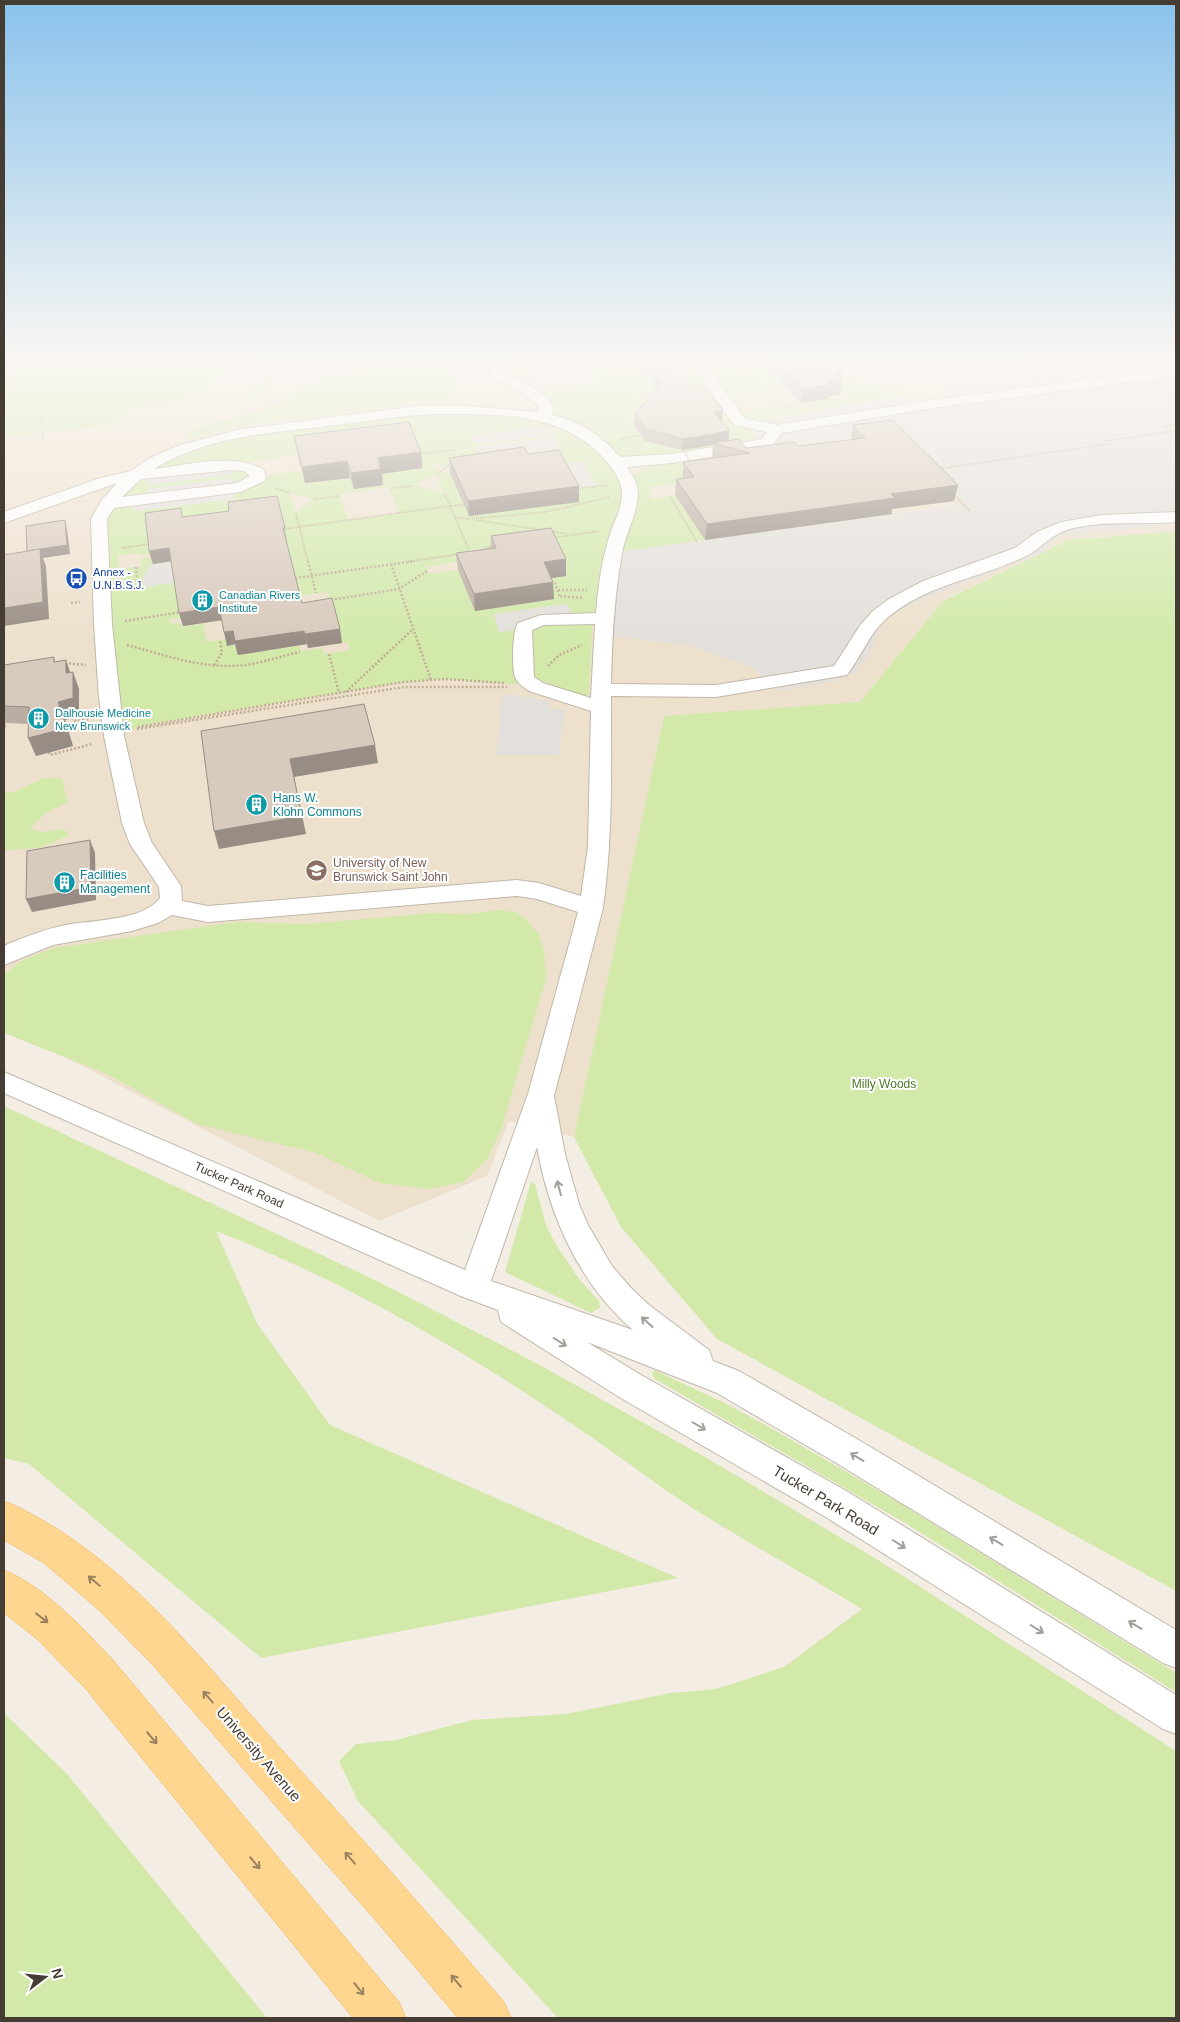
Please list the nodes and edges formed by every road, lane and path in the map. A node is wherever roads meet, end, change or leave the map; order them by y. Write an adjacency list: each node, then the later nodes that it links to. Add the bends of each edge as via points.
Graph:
1 (170, 454): 11 (street)
2 (607, 454): 8 (street)
3 (671, 454): 8 (street, via 635,462)
4 (674, 454): 14 (street, via 643,469)
5 (679, 454): 9 (path, bridge)
6 (1038, 454): 10 (path)
7 (454, 461): 12 (path)
8 (615, 462): 14 (street)
9 (696, 470)
10 (930, 470)
11 (137, 474): 21 (street); 21 (street, via 231,465 254,469 258,478 241,487); 28 (street, via 106,481)
12 (436, 475)
13 (414, 486): 15 (path)
14 (629, 486): 29 (path, via 546,512); 31 (street, via 629,504)
15 (390, 488)
16 (950, 490): 24 (path)
17 (444, 493): 23 (path)
18 (340, 496): 20 (path)
19 (670, 496): 35 (path)
20 (314, 499)
21 (107, 504): 40 (street, via 99,519)
22 (464, 505): 23 (path)
23 (450, 506): 26 (path); 30 (path)
24 (970, 511)
25 (296, 513): 30 (path)
26 (455, 517): 29 (path); 39 (path)
27 (1176, 517): 69 (street, via 1103,520 1063,526 1039,538 1023,551 948,576 895,602 877,617 840,671 716,691)
28 (4, 518)
29 (468, 519): 33 (path)
30 (300, 527): 32 (path); 45 (path)
31 (619, 528): 33 (path); 54 (street)
32 (284, 529)
33 (574, 535): 34 (path)
34 (547, 539)
35 (697, 542)
36 (151, 544): 40 (path)
37 (502, 545): 38 (path)
38 (484, 548)
39 (469, 550)
40 (100, 551): 55 (street)
41 (467, 554): 42 (path)
42 (392, 564): 45 (path); 49 (path)
43 (136, 567): 48 (path)
44 (427, 571): 49 (path)
45 (312, 576): 46 (path); 50 (path)
46 (295, 578)
47 (548, 580): 52 (path, via 555,583)
48 (137, 583)
49 (399, 589): 51 (path); 56 (path)
50 (316, 593)
51 (331, 600)
52 (569, 611): 54 (street); 66 (street, via 524,626)
53 (181, 612): 55 (path)
54 (604, 618): 58 (street)
55 (103, 624): 59 (street)
56 (413, 629): 65 (path); 67 (path)
57 (220, 640): 63 (path, via 222,653)
58 (602, 642): 66 (path, via 581,645 559,655 539,678); 69 (street)
59 (105, 646): 63 (path, via 122,644 178,660); 64 (street)
60 (300, 652): 63 (path, via 243,665)
61 (329, 654): 68 (path)
62 (64, 663): 64 (path)
63 (214, 664)
64 (106, 668): 72 (street)
65 (431, 680): 66 (path); 67 (path)
66 (523, 684): 68 (path, via 512,687 404,687 131,729); 69 (street)
67 (346, 692): 68 (path)
68 (338, 693)
69 (601, 699): 75 (street, via 599,842)
70 (71, 718): 71 (path, via 76,721)
71 (88, 719)
72 (114, 736): 73 (path, via 50,755); 74 (street, via 133,824 141,844 173,892)
73 (49, 752)
74 (168, 906): 75 (street, via 208,914 517,888 539,891); 76 (street, via 161,913 144,920 65,933)
75 (591, 908): 78 (street)
76 (4, 956)
77 (4, 1082): 79 (street, Tucker Park Road)
78 (541, 1094): 79 (street); 80 (street, one-way to 78, via 654,1328 621,1298 594,1263 572,1227 560,1193 548,1144)
79 (474, 1288): 80 (street, Tucker Park Road, via 630,1343); 84 (street, Tucker Park Road, one-way to 84, via 630,1386 836,1504)
80 (728, 1382): 83 (street, Tucker Park Road, one-way to 80)
81 (4, 1519): 86 (main road, University Avenue, one-way to 81, via 165,1649 114,1597 57,1550)
82 (4, 1589): 85 (main road, one-way to 85, via 51,1625 99,1674)
83 (1176, 1650)
84 (1176, 1716)
85 (383, 2018)
86 (488, 2018)

